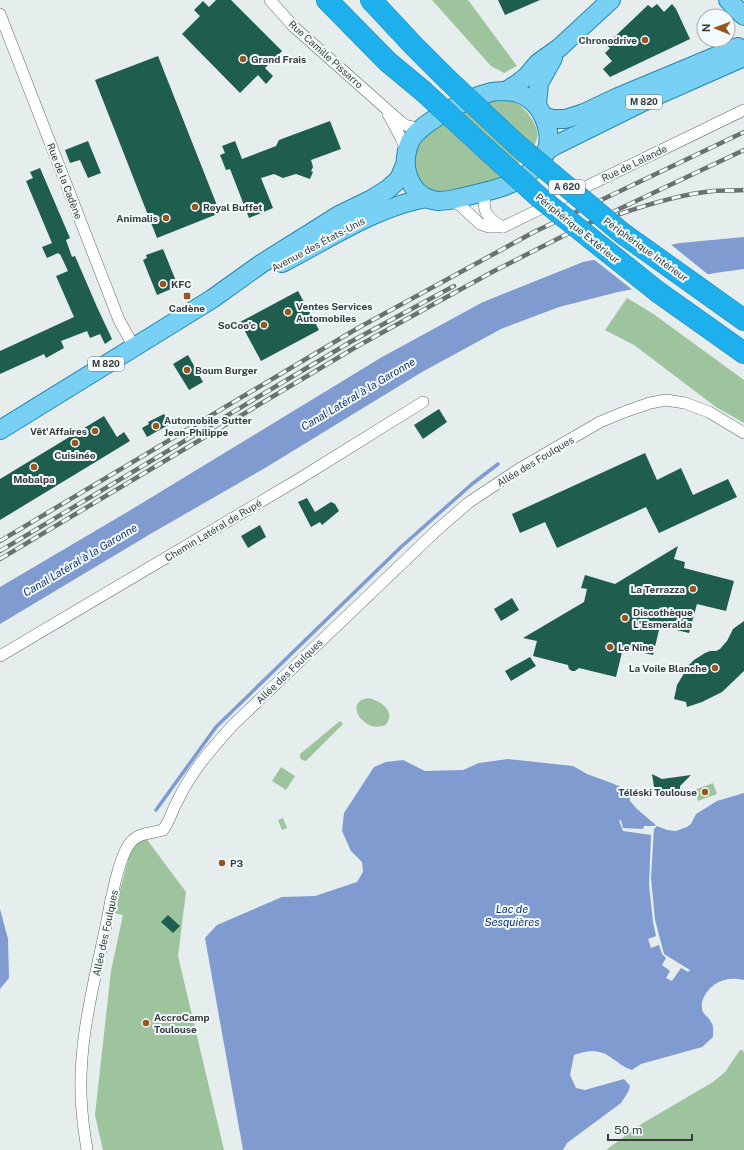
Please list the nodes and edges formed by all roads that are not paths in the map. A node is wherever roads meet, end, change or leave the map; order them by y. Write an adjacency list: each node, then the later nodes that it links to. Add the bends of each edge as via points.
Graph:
1 (270, 0): 16 (street, Rue Camille Pissarro, via 294,27)
2 (327, 0): 14 (highway, via 388,62)
3 (343, 0): 14 (highway, via 395,54)
4 (371, 0): 13 (highway)
5 (386, 0): 13 (highway, via 419,38)
6 (611, 0): 11 (main road)
7 (728, 0): 9 (main road)
8 (0, 14): 28 (street, Rue de la Cadène, via 119,320)
9 (744, 16)
10 (744, 44): 18 (main road, M 820, via 584,113 553,119)
11 (560, 48): 15 (main road); 18 (main road, via 539,83)
12 (744, 57): 20 (main road, M 820, via 645,102)
13 (446, 78): 27 (highway, Périphérique Intérieur / A 620, bridge, via 516,144 622,233)
14 (423, 91): 29 (highway, Périphérique Extérieur / A 620, bridge, via 540,198 658,292)
15 (506, 91): 18 (main road, via 529,98); 19 (main road, via 488,93 470,100)
16 (384, 107): 19 (street, Rue Camille Pissarro, via 405,125); 21 (street, Rue Camille Pissarro, via 401,138)
17 (744, 110): 25 (street, Rue de Lalande)
18 (540, 111): 20 (main road, via 549,138)
19 (420, 129): 21 (main road, via 412,138)
20 (546, 152): 22 (main road, via 531,171 518,180)
21 (406, 159): 23 (main road, via 411,184 417,192); 26 (main road, Avenue des États-Unis / M 820, via 399,179 388,189 339,215)
22 (486, 192): 24 (main road); 25 (street, via 484,206 488,216)
23 (427, 198): 24 (main road, via 437,201); 26 (main road, Avenue des États-Unis / M 820, via 389,208 360,221)
24 (450, 200): 25 (street, via 461,206 480,224)
25 (502, 227)
26 (212, 298): 28 (main road, Avenue des États-Unis / M 820)
27 (744, 320)
28 (134, 347): 31 (main road, Avenue des États-Unis / M 820)
29 (744, 352)
30 (423, 402): 33 (street, Chemin Latéral de Rupé, via 299,479)
31 (0, 430)
32 (744, 433): 34 (street, Allée des Foulques, via 709,412 685,403 666,400 650,403 600,422 519,469 468,503 437,530 213,746 184,789 163,830 138,835 122,857 110,904 84,1046 81,1080)
33 (0, 656)
34 (87, 1150)

